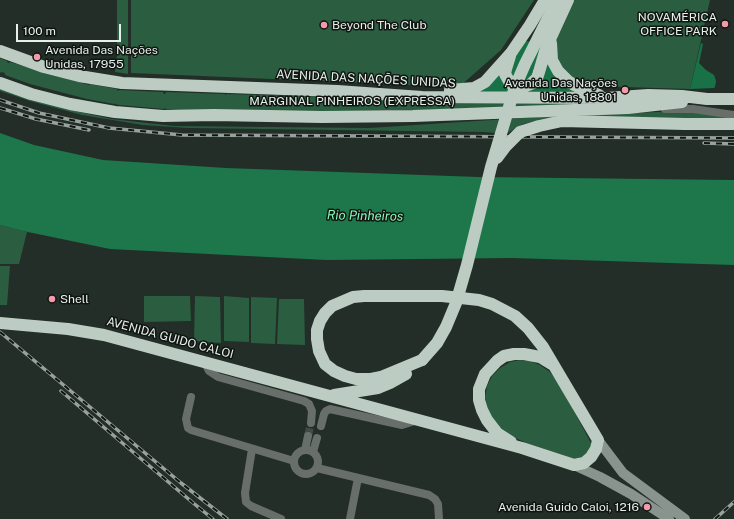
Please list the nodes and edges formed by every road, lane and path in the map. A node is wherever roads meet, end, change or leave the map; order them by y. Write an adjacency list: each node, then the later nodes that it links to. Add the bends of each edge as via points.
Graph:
1 (545, 0): 6 (highway)
2 (557, 0): 15 (highway, bridge, via 515,87)
3 (568, 0): 4 (highway)
4 (552, 32): 6 (highway, via 537,78 526,87 514,86 507,78 506,69); 9 (highway, via 552,60 558,71 574,85)
5 (0, 51): 8 (highway, AVENIDA DAS NAÇÕES UNIDAS, via 44,67 122,83)
6 (511, 53): 8 (highway, via 484,82 474,88)
7 (0, 83): 12 (highway, MARGINAL PINHEIROS (EXPRESSA), via 70,104 114,112 163,116 400,116)
8 (369, 93): 9 (highway, AVENIDA DAS NAÇÕES UNIDAS, via 422,97)
9 (606, 98): 10 (highway, AVENIDA DAS NAÇÕES UNIDAS, via 648,95)
10 (707, 99): 11 (highway, AVENIDA DAS NAÇÕES UNIDAS); 12 (highway, MARGINAL PINHEIROS (EXPRESSA))
11 (734, 99)
12 (628, 108): 13 (street, via 693,109)
13 (734, 114)
14 (734, 124): 15 (highway, bridge, via 562,120 520,132)
15 (491, 167): 17 (highway, bridge, via 456,303 446,327)
16 (0, 323): 18 (highway, AVENIDA GUIDO CALOI, via 93,333)
17 (422, 360): 19 (highway, via 388,375 371,379 345,376 326,364 318,351 317,330 320,321 332,306 352,297 442,296 478,300 492,304 519,320 543,347); 20 (highway, via 404,376 378,388)
18 (204, 361): 20 (highway, AVENIDA GUIDO CALOI); 22 (street, via 209,371 218,377 304,401)
19 (554, 365): 29 (highway); 30 (highway, via 524,354 504,356 485,374 479,389 479,400 487,420 497,433)
20 (329, 396): 24 (highway, AVENIDA GUIDO CALOI)
21 (191, 397): 31 (street, via 186,420 188,428)
22 (311, 406): 23 (street); 25 (street)
23 (326, 411): 24 (street, via 330,409 402,425); 26 (street)
24 (419, 420): 30 (highway, AVENIDA GUIDO CALOI)
25 (311, 423)
26 (321, 426)
27 (308, 436): 32 (street)
28 (317, 438): 32 (street)
29 (598, 440): 34 (highway, via 591,457 584,463); 41 (main road, via 623,473)
30 (522, 448): 34 (highway)
31 (252, 449): 33 (street); 37 (street, via 244,493 246,502)
32 (309, 451): 33 (street, via 297,453); 35 (street, via 318,459)
33 (294, 461): 35 (street, via 296,469 303,474 311,473)
34 (574, 466): 40 (main road, via 631,494)
35 (317, 468): 36 (street)
36 (358, 478): 38 (street); 39 (street, via 430,495 438,504)
37 (281, 519)
38 (350, 519)
39 (439, 519)
40 (669, 519)
41 (685, 519)

